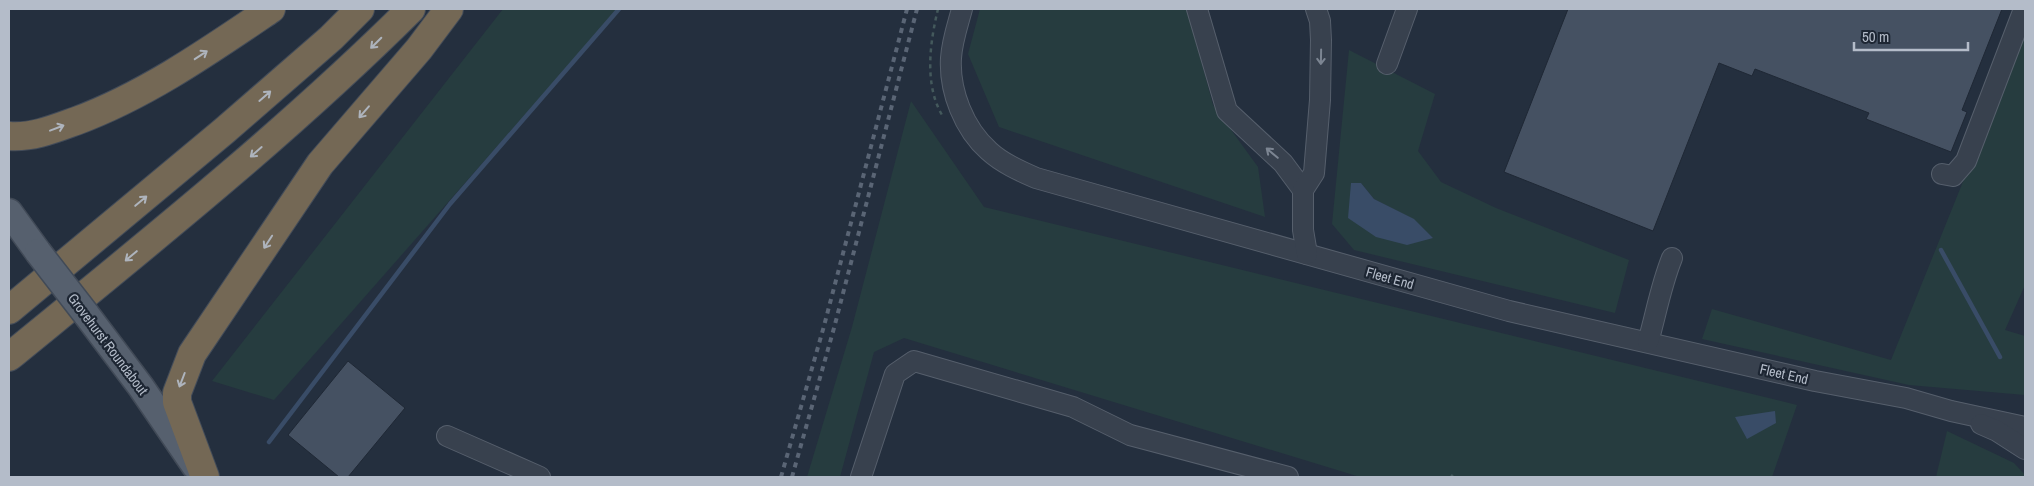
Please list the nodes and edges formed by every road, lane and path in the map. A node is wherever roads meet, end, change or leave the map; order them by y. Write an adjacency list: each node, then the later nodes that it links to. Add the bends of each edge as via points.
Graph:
1 (272, 9): 11 (highway, one-way to 1, via 47,132 107,109 175,72)
2 (360, 9): 17 (highway, one-way to 2, via 224,131)
3 (411, 9): 19 (highway, one-way to 19, via 366,54 228,176)
4 (449, 9): 24 (highway, one-way to 24, via 419,49 320,164 192,354 177,393 177,402)
5 (962, 9): 15 (street, Fleet End, via 951,57 952,81 958,104 970,128 989,151 1036,178)
6 (1197, 9): 13 (street, one-way to 6, via 1283,163 1227,111)
7 (1316, 9): 13 (street, one-way to 13, via 1321,40 1320,100 1314,173)
8 (1407, 9): 10 (street)
9 (2024, 9): 12 (street, via 1966,161 1953,176)
10 (1387, 64)
11 (9, 136)
12 (1942, 174)
13 (1304, 190): 15 (street, via 1303,230)
14 (9, 212): 24 (main road, Grovehurst Roundabout, bridge, via 142,387)
15 (1307, 254): 18 (street, Fleet End, via 1509,311)
16 (1672, 258): 18 (street)
17 (9, 310)
18 (1648, 342): 20 (street, Fleet End, via 1815,381 1906,398)
19 (9, 357)
20 (1951, 411): 21 (street, Fleet End); 23 (street, Fleet End, via 1998,431)
21 (2025, 427)
22 (446, 436): 25 (street)
23 (2025, 449)
24 (204, 477)
25 (540, 477)
26 (861, 477): 27 (street, via 895,374 914,361 1073,407 1130,435)
27 (1288, 477)

